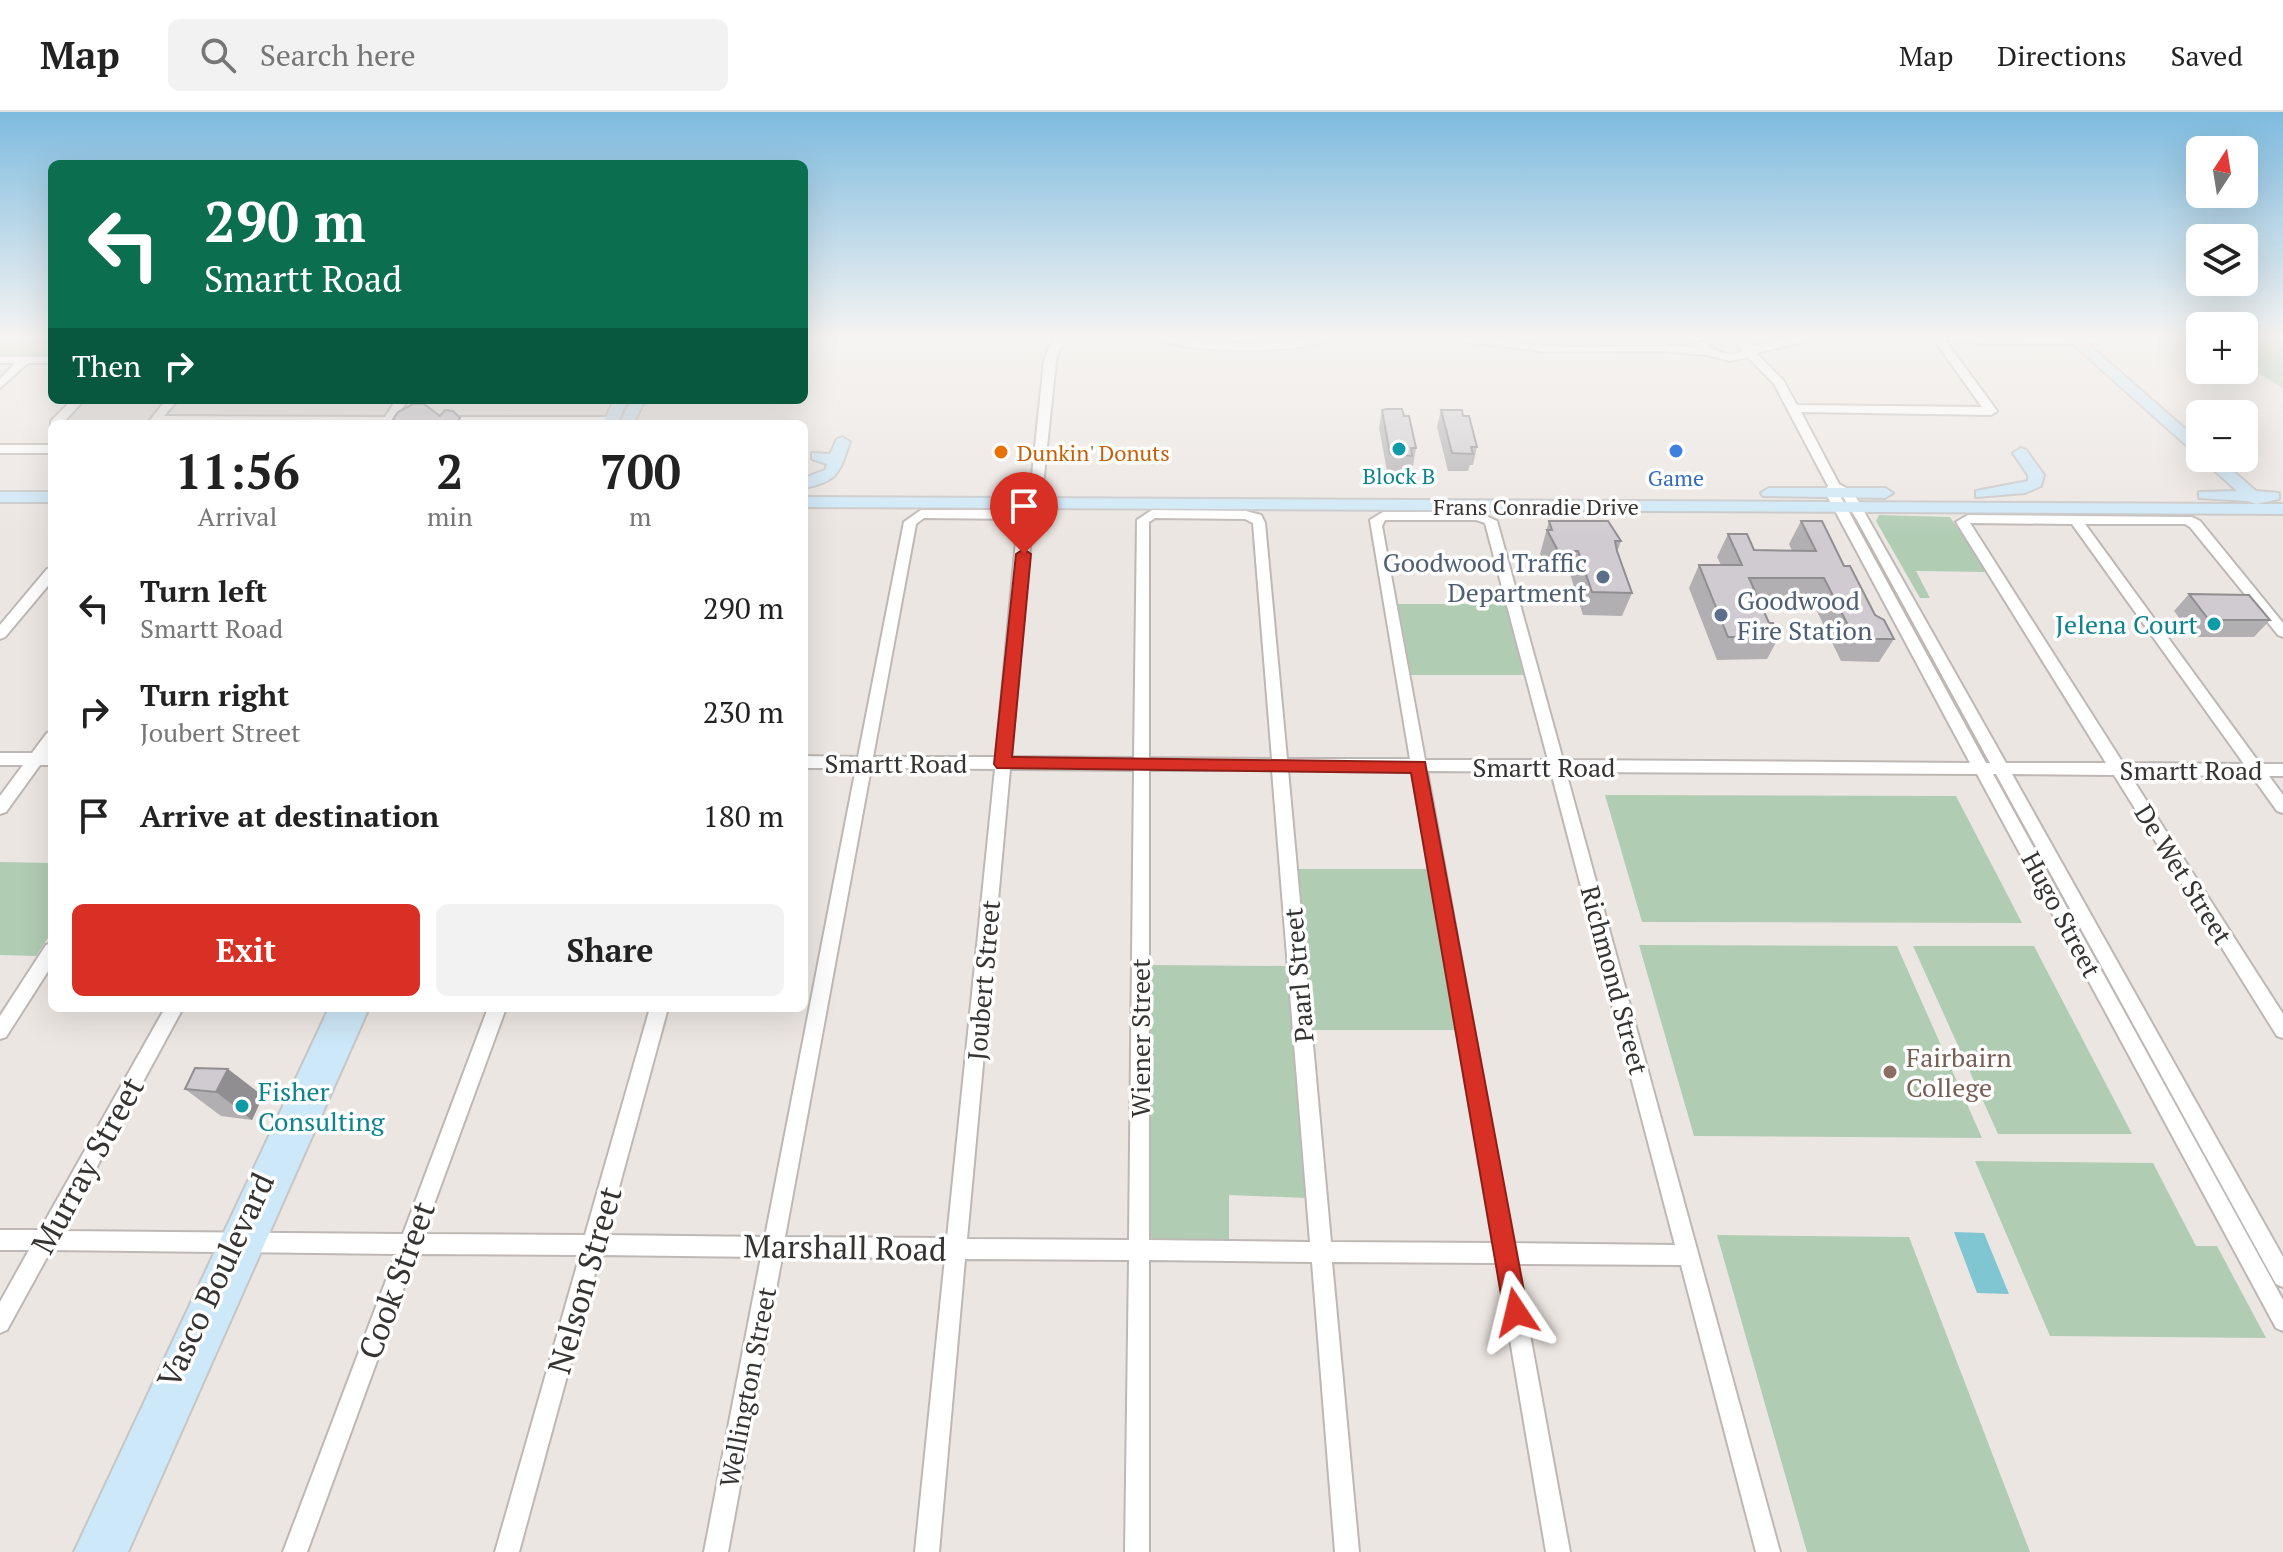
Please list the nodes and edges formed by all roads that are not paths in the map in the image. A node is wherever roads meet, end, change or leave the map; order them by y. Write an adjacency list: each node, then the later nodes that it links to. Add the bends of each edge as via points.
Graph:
1 (74, 404): 10 (street)
2 (168, 404): 11 (street)
3 (634, 404): 12 (main road)
4 (1046, 404): 34 (street)
5 (1790, 404): 9 (street)
6 (1986, 404): 9 (street, via 1991,411)
7 (2152, 404): 15 (main road)
8 (2165, 404): 13 (main road)
9 (1792, 408): 33 (street)
10 (60, 420)
11 (155, 420)
12 (619, 420)
13 (2186, 421)
14 (48, 432): 18 (street)
15 (2186, 437)
16 (842, 442): 22 (main road)
17 (0, 449): 18 (street)
18 (32, 449): 19 (street)
19 (48, 449)
20 (2021, 453): 29 (main road, via 2036,475 2034,485)
21 (817, 456): 22 (main road)
22 (836, 464): 25 (main road, via 827,476)
23 (2225, 472): 30 (main road)
24 (2245, 472): 36 (main road)
25 (808, 482)
26 (0, 486): 27 (main road)
27 (48, 486)
28 (808, 490): 34 (main road, Frans Conradie Drive)
29 (1982, 494): 30 (main road, Frans Conradie Drive); 33 (main road, Frans Conradie Drive)
30 (2251, 495): 36 (main road)
31 (0, 497): 32 (main road)
32 (48, 497)
33 (1841, 497): 34 (main road, Frans Conradie Drive); 36 (main road, Frans Conradie Drive); 42 (street, Hugo Street); 43 (street, Hugo Street)
34 (1036, 498): 35 (main road, Frans Conradie Drive)
35 (808, 502)
36 (2278, 503): 39 (main road)
37 (915, 516): 49 (street, Wellington Street); 50 (street, Joubert Street, via 1015,514 1026,521)
38 (2075, 519): 44 (street, via 2182,519 2195,524); 56 (street, De Wet Street, via 1962,522); 57 (street)
39 (2283, 522)
40 (1144, 524): 51 (street, Wiener Street); 52 (street, Paarl Street, via 1144,517 1152,514 1246,515 1258,520)
41 (48, 577): 45 (street)
42 (1900, 618): 43 (street); 55 (street, Hugo Street)
43 (1919, 618): 55 (street, Hugo Street)
44 (2283, 632)
45 (0, 634)
46 (0, 759): 47 (street)
47 (44, 759): 60 (street)
48 (808, 762): 49 (street, Smartt Road)
49 (864, 763): 50 (street, Smartt Road); 74 (street, Wellington Street)
50 (1003, 764): 51 (street, Smartt Road); 75 (street, Joubert Street)
51 (1141, 765): 52 (street, Smartt Road); 76 (street, Wiener Street)
52 (1280, 765): 53 (street, Smartt Road); 77 (street, Paarl Street)
53 (1419, 766): 54 (street, Smartt Road); 54 (street, Richmond Street, via 1376,520 1387,516 1491,521); 78 (street)
54 (1558, 767): 55 (street, Smartt Road); 80 (street, Richmond Street)
55 (1992, 769): 56 (street, Smartt Road); 79 (street, Hugo Street); 81 (street, Hugo Street)
56 (2118, 770): 57 (street, Smartt Road); 67 (street, De Wet Street)
57 (2257, 770): 58 (street, Smartt Road); 59 (street)
58 (2283, 770)
59 (2283, 807)
60 (0, 808)
61 (48, 956): 68 (street)
62 (172, 1012): 70 (street, Murray Street)
63 (338, 1012): 71 (main road, Vasco Boulevard)
64 (356, 1012): 71 (main road, Vasco Boulevard)
65 (496, 1012): 72 (street, Cook Street)
66 (658, 1012): 73 (street, Nelson Street)
67 (2283, 1030)
68 (0, 1031)
69 (0, 1240): 70 (street, Marshall Road)
70 (46, 1240): 71 (street, Marshall Road); 84 (street, Murray Street)
71 (243, 1242): 72 (street, Marshall Road); 85 (main road, Vasco Boulevard); 86 (main road, Vasco Boulevard)
72 (410, 1244): 73 (street, Marshall Road); 87 (street, Cook Street)
73 (594, 1246): 74 (street, Marshall Road); 88 (street, Nelson Street)
74 (774, 1246): 75 (street, Marshall Road); 89 (street, Wellington Street)
75 (958, 1248): 76 (street, Marshall Road); 90 (street, Joubert Street)
76 (1139, 1250): 77 (street, Marshall Road); 91 (street, Wiener Street)
77 (1323, 1252): 78 (street, Marshall Road); 92 (street, Paarl Street)
78 (1506, 1252): 80 (street, Marshall Road); 93 (street)
79 (2277, 1254): 81 (street); 82 (street, Hugo Street)
80 (1689, 1255): 94 (street, Richmond Street)
81 (2248, 1256): 83 (street, Hugo Street)
82 (2283, 1277)
83 (2283, 1321)
84 (0, 1323)
85 (89, 1552)
86 (113, 1552)
87 (295, 1552)
88 (507, 1552)
89 (716, 1552)
90 (927, 1552)
91 (1137, 1552)
92 (1347, 1552)
93 (1558, 1552)
94 (1768, 1552)

